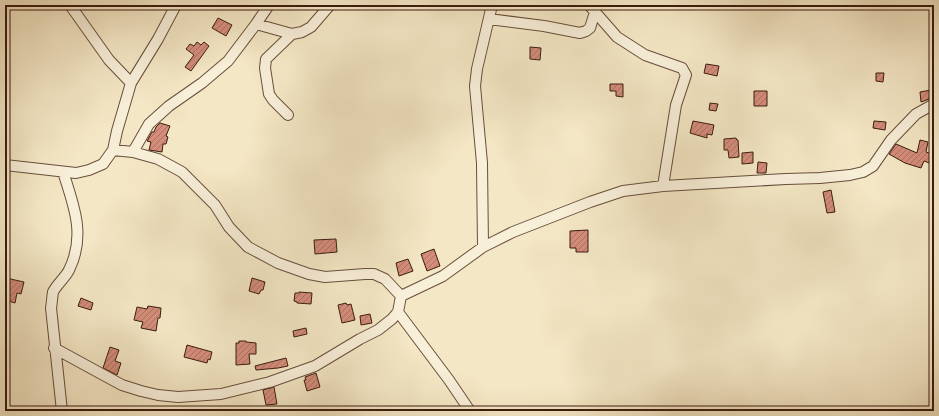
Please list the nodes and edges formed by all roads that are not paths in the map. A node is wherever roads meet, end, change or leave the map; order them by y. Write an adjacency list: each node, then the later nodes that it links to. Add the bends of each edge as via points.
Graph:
1 (70, 5): 10 (street, via 109,60)
2 (176, 5): 10 (street)
3 (268, 5): 8 (street)
4 (330, 5): 9 (street, via 311,26 302,32)
5 (492, 5): 7 (street)
6 (592, 9): 7 (street, via 590,28 580,33); 17 (street, via 618,37 645,55 682,68 686,75 676,105)
7 (489, 20): 18 (street, via 475,86 482,163)
8 (256, 24): 9 (street); 14 (street, via 228,61 149,124)
9 (292, 34): 12 (street, via 265,62 269,94)
10 (131, 83): 13 (street)
11 (934, 104): 17 (street, via 916,114 891,140 873,166 862,172 820,178)
12 (288, 115)
13 (113, 150): 14 (street); 16 (street, via 103,164 96,168 76,173)
14 (133, 152): 19 (street, via 158,159 182,172 215,205 229,227 248,247 278,263 309,274 325,277 374,274 384,279)
15 (5, 165): 16 (street)
16 (63, 172): 21 (street, via 75,208 78,242 69,271 53,293 51,308)
17 (663, 186): 18 (street, via 623,191 590,202 513,232)
18 (484, 247): 19 (street, via 444,276)
19 (401, 296): 20 (street)
20 (398, 312): 21 (street, via 378,330 315,366 270,382 221,394 178,397 141,391 122,385); 23 (street)
21 (54, 348): 22 (street)
22 (62, 411)
23 (470, 411)

